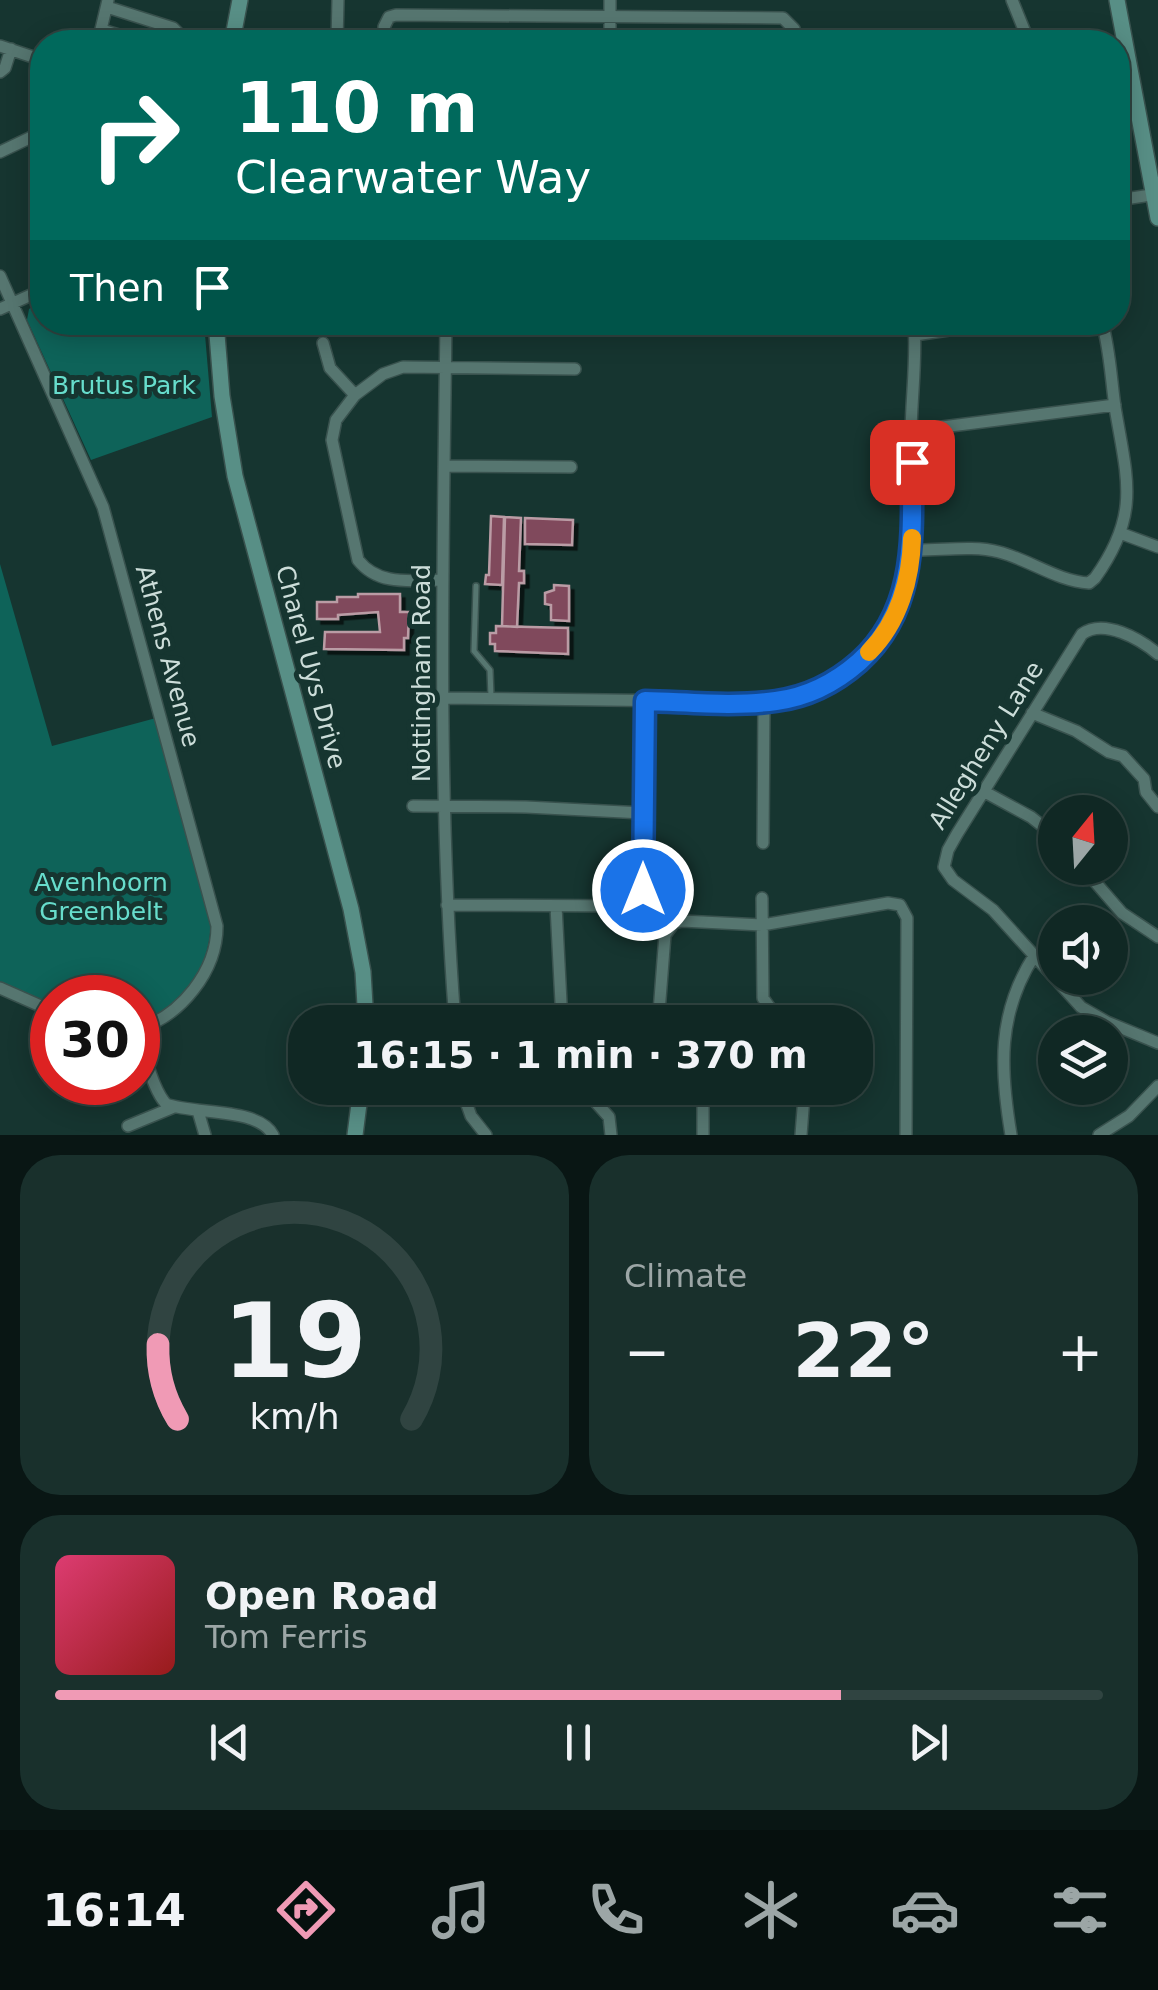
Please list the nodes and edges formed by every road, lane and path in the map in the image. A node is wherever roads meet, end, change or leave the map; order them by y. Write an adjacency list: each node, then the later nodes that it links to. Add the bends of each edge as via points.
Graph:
1 (240, 0): 10 (main road)
2 (338, 0): 11 (street)
3 (610, 0): 7 (street)
4 (1012, 0): 15 (street)
5 (1117, 0): 16 (main road)
6 (108, 3): 8 (street); 9 (street)
7 (610, 17): 12 (street, via 396,15 388,17); 13 (street); 14 (street, via 783,18)
8 (101, 30)
9 (175, 30)
10 (234, 30)
11 (337, 30)
12 (385, 30)
13 (610, 30)
14 (793, 30)
15 (1024, 30)
16 (1123, 30)
17 (5, 48): 18 (street); 20 (street)
18 (30, 56)
19 (1130, 66): 23 (main road)
20 (0, 72)
21 (30, 138): 22 (street)
22 (0, 152)
23 (1155, 194): 24 (street); 25 (main road)
24 (1130, 198)
25 (1158, 218)
26 (0, 276): 28 (street, Athens Avenue)
27 (30, 295): 28 (street)
28 (6, 306): 74 (street, Athens Avenue, via 103,508 218,926 203,977)
29 (217, 335): 68 (main road, Charel Uys Drive, via 235,476 352,910)
30 (446, 335): 34 (street, Nottingham Road)
31 (915, 335): 38 (street)
32 (1104, 335): 37 (street)
33 (322, 342): 36 (street, via 330,368)
34 (445, 368): 35 (street); 36 (street, via 393,369); 39 (street, Nottingham Road)
35 (576, 369)
36 (356, 396): 44 (street, via 336,420 332,440 355,553 382,578)
37 (1115, 405): 38 (street); 41 (street, via 1129,488)
38 (911, 431): 43 (street)
39 (444, 466): 40 (street); 44 (street, Nottingham Road)
40 (572, 467)
41 (1120, 533): 42 (street); 43 (street, via 1087,583 998,552)
42 (1158, 547)
43 (912, 550): 50 (street, via 900,604 874,648 824,686)
44 (444, 580): 47 (street, Nottingham Road)
45 (476, 586): 48 (lane, via 474,650 490,670)
46 (1158, 654): 51 (street, Allegheny Lane, via 1106,628 1090,629)
47 (443, 698): 48 (street); 54 (street, Nottingham Road)
48 (492, 699): 49 (street)
49 (645, 701): 50 (street); 56 (street)
50 (764, 702): 58 (street)
51 (1032, 713): 52 (street, Allegheny Lane); 55 (street, via 1123,756)
52 (984, 791): 57 (street); 65 (street, Allegheny Lane, via 948,850 945,871)
53 (413, 806): 54 (street)
54 (444, 806): 56 (street); 61 (street, Nottingham Road)
55 (1158, 806)
56 (643, 814): 62 (street, via 643,890 636,902)
57 (1038, 823)
58 (764, 843)
59 (1098, 885): 64 (street, via 1122,913)
60 (762, 898): 63 (street)
61 (446, 905): 62 (street); 69 (street, Nottingham Road)
62 (556, 906): 70 (street)
63 (762, 925): 71 (street, via 674,923 664,941); 72 (street); 94 (street, via 888,903 902,907)
64 (1158, 938)
65 (1034, 956): 73 (street, Allegheny Lane, via 1072,999); 95 (street, via 1004,1024)
66 (0, 988): 67 (street)
67 (30, 1001)
68 (365, 1005)
69 (455, 1005)
70 (561, 1005)
71 (662, 1005)
72 (768, 1005)
73 (1097, 1015)
74 (160, 1018)
75 (1128, 1030): 76 (street, Allegheny Lane)
76 (1158, 1043)
77 (1158, 1086): 96 (street)
78 (160, 1097): 84 (street)
79 (359, 1105): 89 (main road)
80 (465, 1105): 90 (street)
81 (598, 1105): 91 (street)
82 (703, 1105): 92 (street)
83 (804, 1105): 93 (street)
84 (174, 1107): 85 (street); 86 (street)
85 (198, 1111): 87 (street); 88 (street, via 260,1121)
86 (128, 1126)
87 (204, 1135)
88 (273, 1135)
89 (355, 1135)
90 (486, 1135)
91 (611, 1135)
92 (703, 1135)
93 (802, 1135)
94 (906, 1135)
95 (1010, 1135)
96 (1100, 1135)

